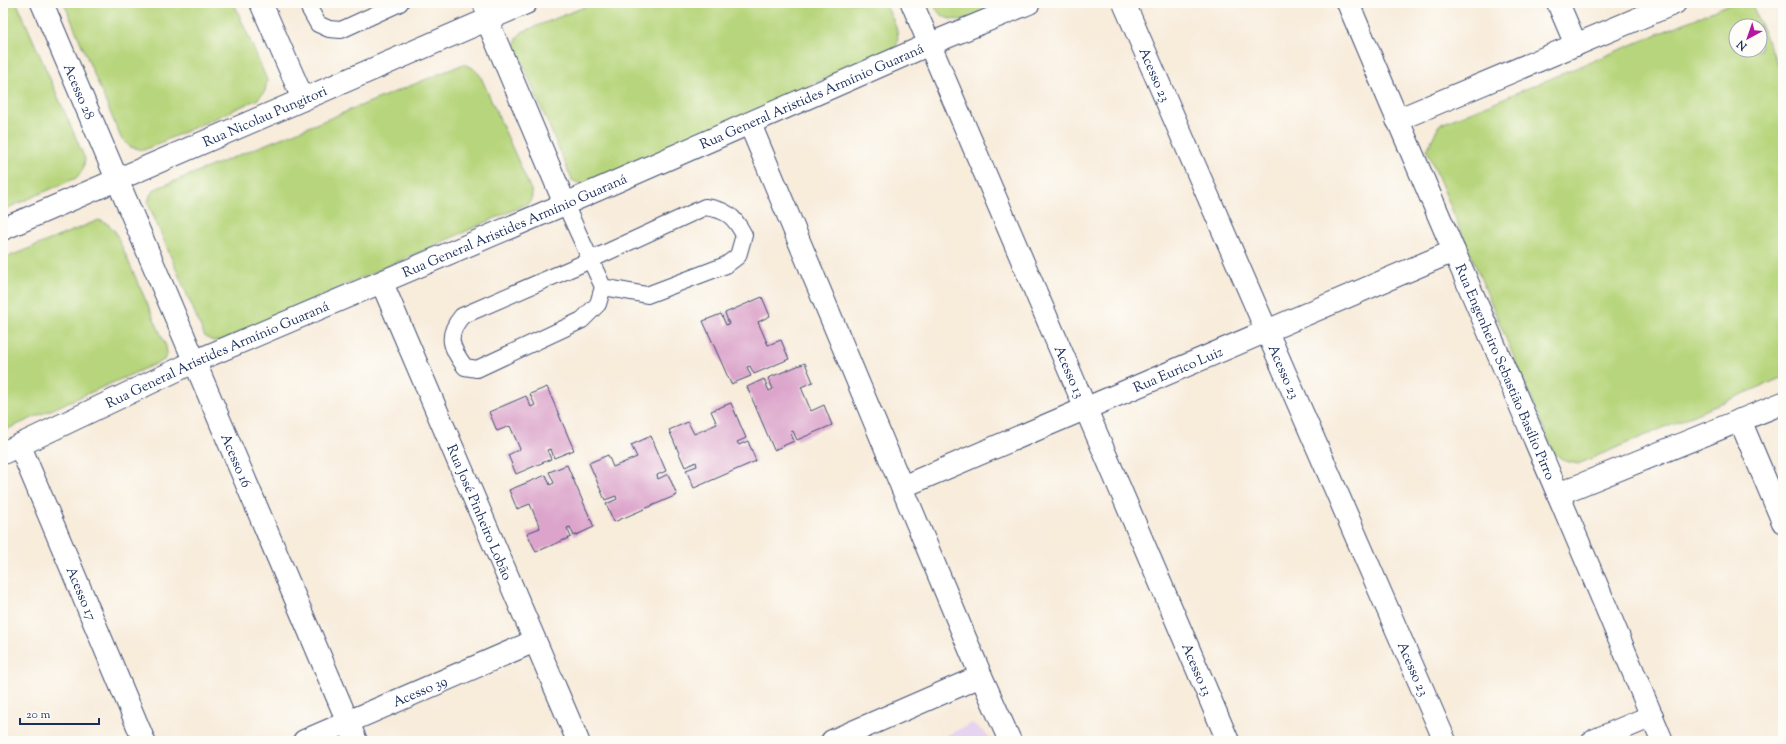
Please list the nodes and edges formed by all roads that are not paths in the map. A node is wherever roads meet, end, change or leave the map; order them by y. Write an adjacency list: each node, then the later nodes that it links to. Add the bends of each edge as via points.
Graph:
1 (42, 3): 18 (street, Acesso 28)
2 (261, 3): 15 (street)
3 (308, 3): 4 (lane, via 318,24 329,29 341,30)
4 (400, 3)
5 (526, 3): 12 (street, Rua Nicolau Pungitori)
6 (912, 3): 13 (street, Acesso 13)
7 (1028, 3): 13 (street, Rua General Aristides Armínio Guaraná)
8 (1124, 3): 25 (street, Acesso 23)
9 (1348, 3): 16 (street, Rua Engenheiro Sebastião Basílio Pirro)
10 (1558, 3): 14 (street)
11 (1675, 3): 14 (street)
12 (484, 11): 15 (street, Rua Nicolau Pungitori); 19 (street)
13 (930, 44): 17 (street, Rua General Aristides Armínio Guaraná); 28 (street, Acesso 13)
14 (1576, 45): 16 (street)
15 (303, 99): 18 (street, Rua Nicolau Pungitori)
16 (1397, 120): 21 (street, Rua Engenheiro Sebastião Basílio Pirro)
17 (750, 124): 19 (street, Rua General Aristides Armínio Guaraná); 31 (street)
18 (117, 179): 20 (street, Rua Nicolau Pungitori); 26 (street, Acesso 16)
19 (565, 204): 22 (lane); 23 (street, Rua General Aristides Armínio Guaraná)
20 (3, 229)
21 (1454, 251): 25 (street, Rua Eurico Luiz); 32 (street, Rua Engenheiro Sebastião Basílio Pirro)
22 (590, 260): 24 (lane); 24 (lane, via 705,206 721,209 736,220 744,236 738,256 726,265 646,296); 24 (lane, via 462,316 454,325 451,336 456,354 466,367 477,369 582,320 598,304)
23 (382, 283): 26 (street, Rua General Aristides Armínio Guaraná); 34 (street, Rua José Pinheiro Lobão)
24 (603, 287)
25 (1267, 331): 28 (street, Rua Eurico Luiz); 44 (street, Acesso 23)
26 (194, 362): 30 (street, Rua General Aristides Armínio Guaraná); 37 (street, Acesso 16)
27 (1783, 403): 29 (street)
28 (1086, 408): 31 (street, Rua Eurico Luiz); 43 (street, Acesso 13)
29 (1740, 420): 32 (street); 33 (street)
30 (12, 449): 38 (street, Acesso 17)
31 (902, 487): 35 (street)
32 (1558, 494): 36 (street, Rua Engenheiro Sebastião Basílio Pirro)
33 (1783, 522)
34 (535, 641): 37 (street, Acesso 39); 40 (street, Rua José Pinheiro Lobão)
35 (982, 676): 41 (street); 42 (street)
36 (1652, 716): 45 (street); 46 (street, Rua Engenheiro Sebastião Basílio Pirro)
37 (352, 732): 39 (street, Acesso 39)
38 (144, 741)
39 (304, 741)
40 (578, 741)
41 (832, 741)
42 (1010, 741)
43 (1228, 741)
44 (1444, 741)
45 (1593, 741)
46 (1662, 741)

